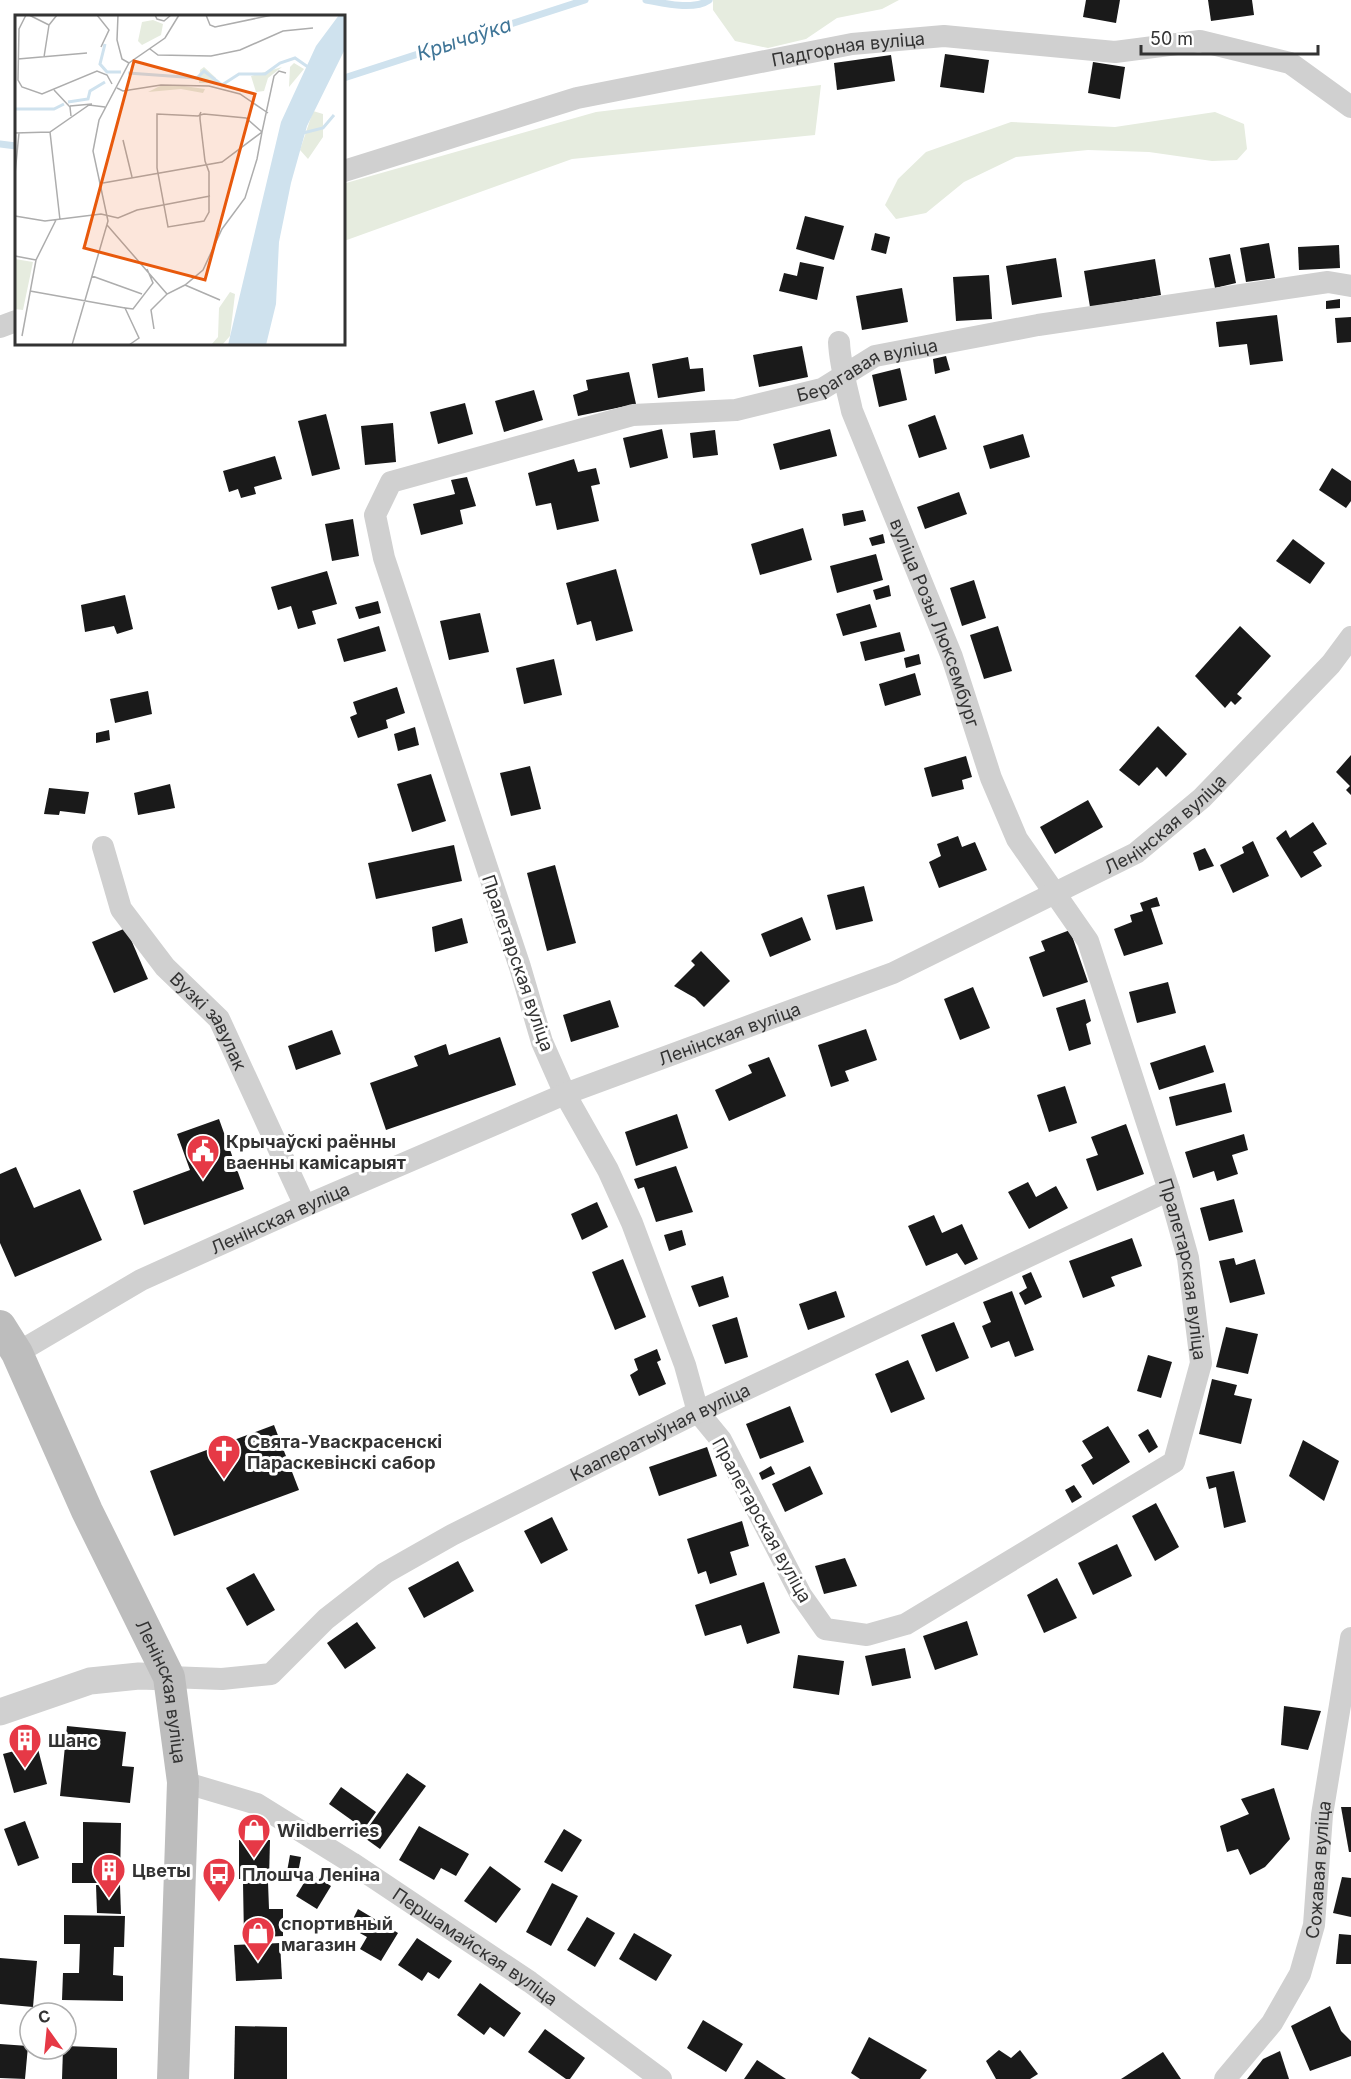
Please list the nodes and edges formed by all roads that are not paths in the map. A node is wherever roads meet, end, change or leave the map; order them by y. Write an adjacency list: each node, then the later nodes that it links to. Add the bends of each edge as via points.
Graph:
1 (1351, 107): 2 (street, Падгорная вуліца, via 1290,63 1200,41 1115,51 944,36 852,44 576,98)
2 (345, 171)
3 (1351, 286): 7 (street, Берагавая вуліца, via 1328,282 1038,325 875,356)
4 (15, 321): 5 (street)
5 (0, 327)
6 (839, 342): 7 (street, вуліца Розы Люксембург)
7 (844, 376): 8 (street, Берагавая вуліца, via 822,389 736,410 633,415); 11 (street, вуліца Розы Люксембург, via 852,411 952,657 992,778 1017,839)
8 (391, 483): 12 (street, Пралетарская вуліца, via 375,515 384,558 542,1042)
9 (1351, 637): 11 (street, Ленінская вуліца, via 1331,664 1202,798 1136,854)
10 (103, 846): 14 (street, Вузкі завулак, via 121,909 165,967 219,1019)
11 (1054, 896): 12 (street, Ленінская вуліца, via 893,973); 13 (street, Пралетарская вуліца, via 1088,942)
12 (566, 1094): 14 (street, Ленінская вуліца); 17 (street, Пралетарская вуліца, via 632,1223 685,1365)
13 (1169, 1190): 17 (street, Кааператыўная вуліца); 17 (street, Пралетарская вуліца, via 1188,1258 1201,1363 1174,1462 906,1624 867,1635 825,1629 801,1595 721,1440)
14 (305, 1206): 16 (street, Ленінская вуліца, via 141,1280)
15 (0, 1326): 16 (main road)
16 (17, 1353): 19 (main road, Ленінская вуліца, via 87,1511)
17 (698, 1412): 19 (street, Кааператыўная вуліца, via 452,1535 385,1573 326,1619 272,1674 222,1679)
18 (1351, 1638): 24 (street, Сожавая вуліца, via 1322,1815 1314,1925 1300,1974 1272,2023)
19 (169, 1677): 20 (street, via 90,1681); 21 (main road, Ленінская вуліца)
20 (0, 1712)
21 (183, 1782): 22 (main road, Ленінская вуліца); 23 (street, Першамайская вуліца, via 256,1804 276,1815 530,1982)
22 (173, 2079)
23 (661, 2079)
24 (1225, 2079)

